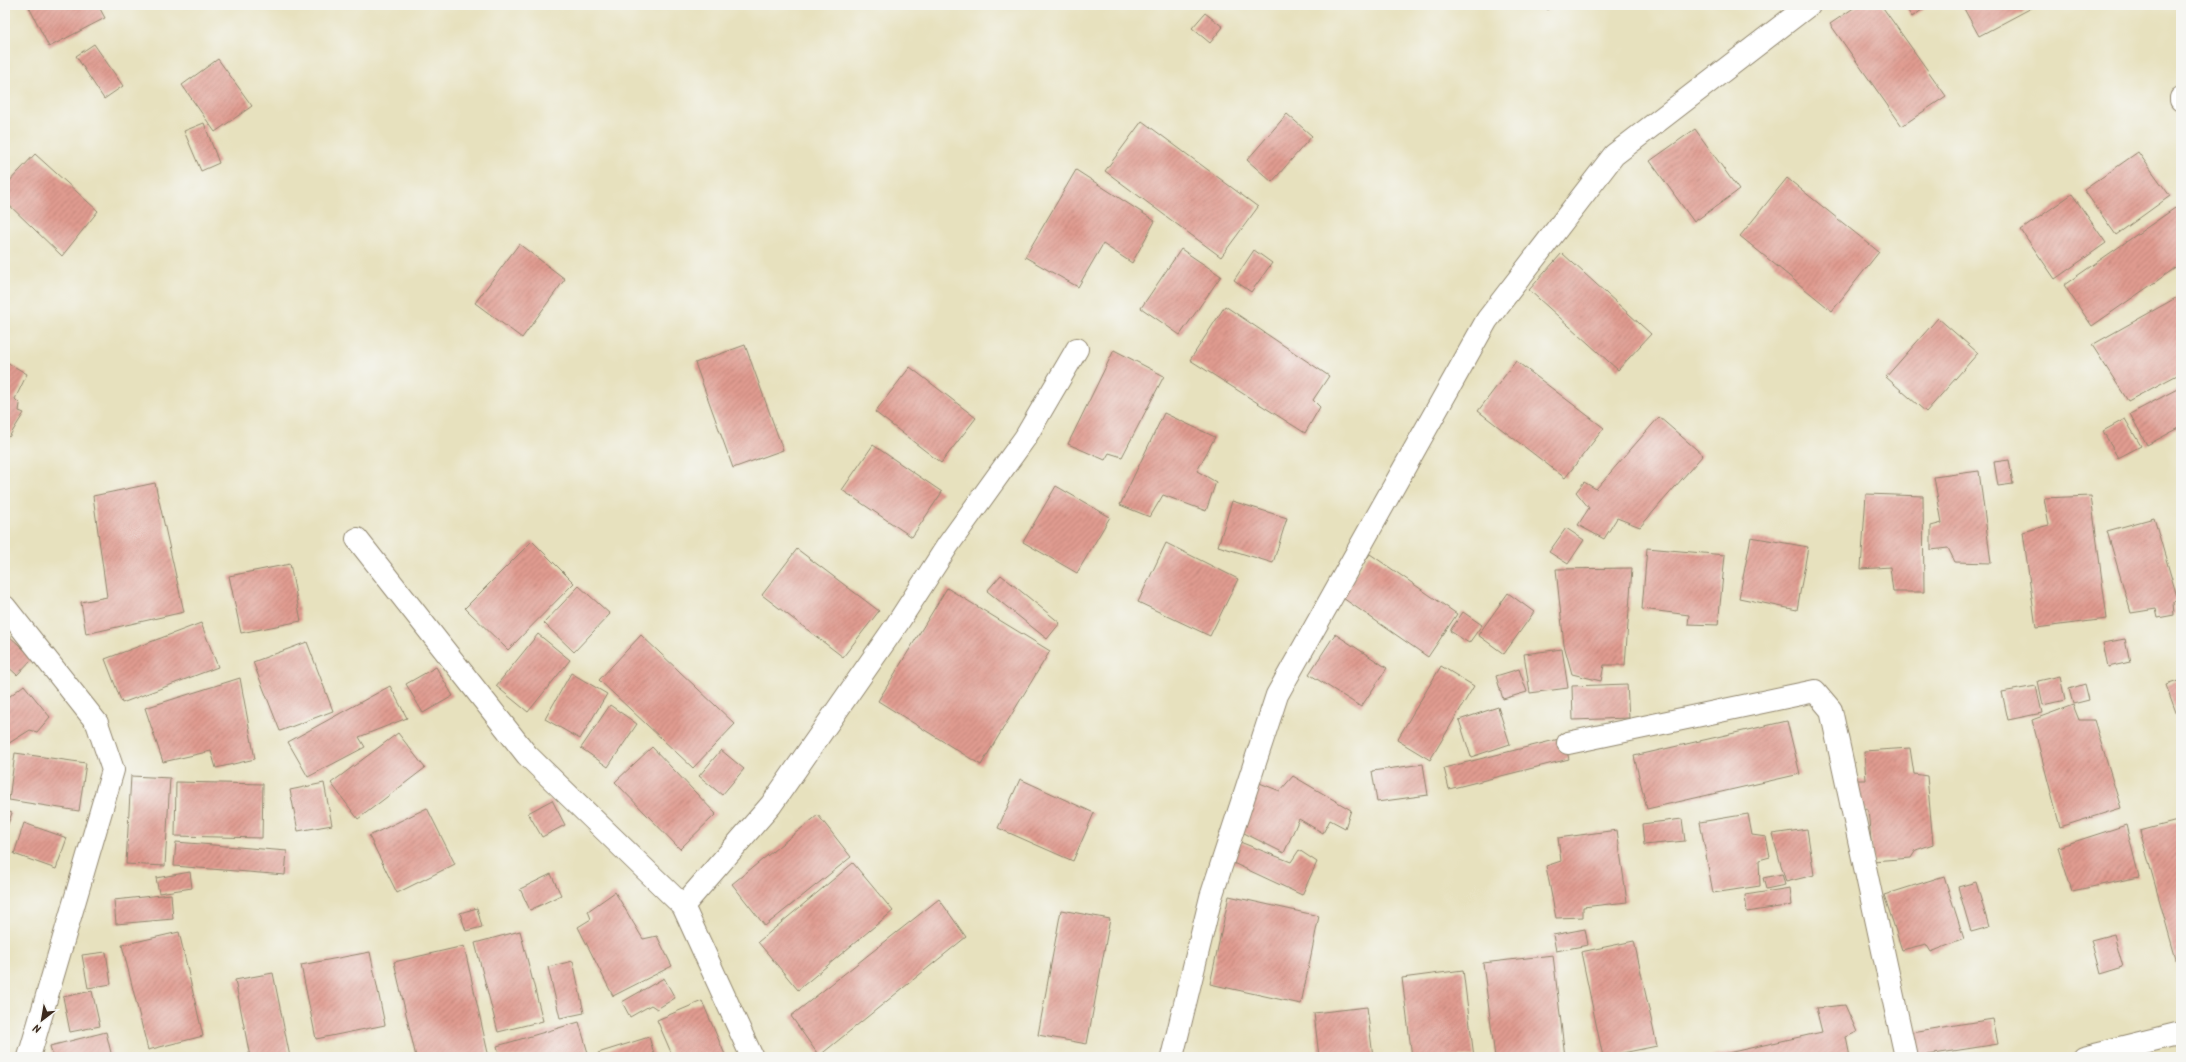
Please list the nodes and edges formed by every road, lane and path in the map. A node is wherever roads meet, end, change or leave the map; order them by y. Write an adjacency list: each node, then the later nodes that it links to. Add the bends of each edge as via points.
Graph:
1 (1809, 5): 10 (street, via 1614,155 1486,320 1277,695 1211,897)
2 (1077, 349): 6 (street, via 1025,438 948,545 897,624 771,805)
3 (357, 539): 6 (street, via 527,755)
4 (5, 607): 8 (street, via 97,723 113,770)
5 (1568, 743): 11 (street, via 1815,691 1832,710)
6 (683, 906): 9 (street)
7 (2181, 1033): 12 (street)
8 (29, 1057)
9 (752, 1057)
10 (1172, 1057)
11 (1906, 1057)
12 (2084, 1057)

